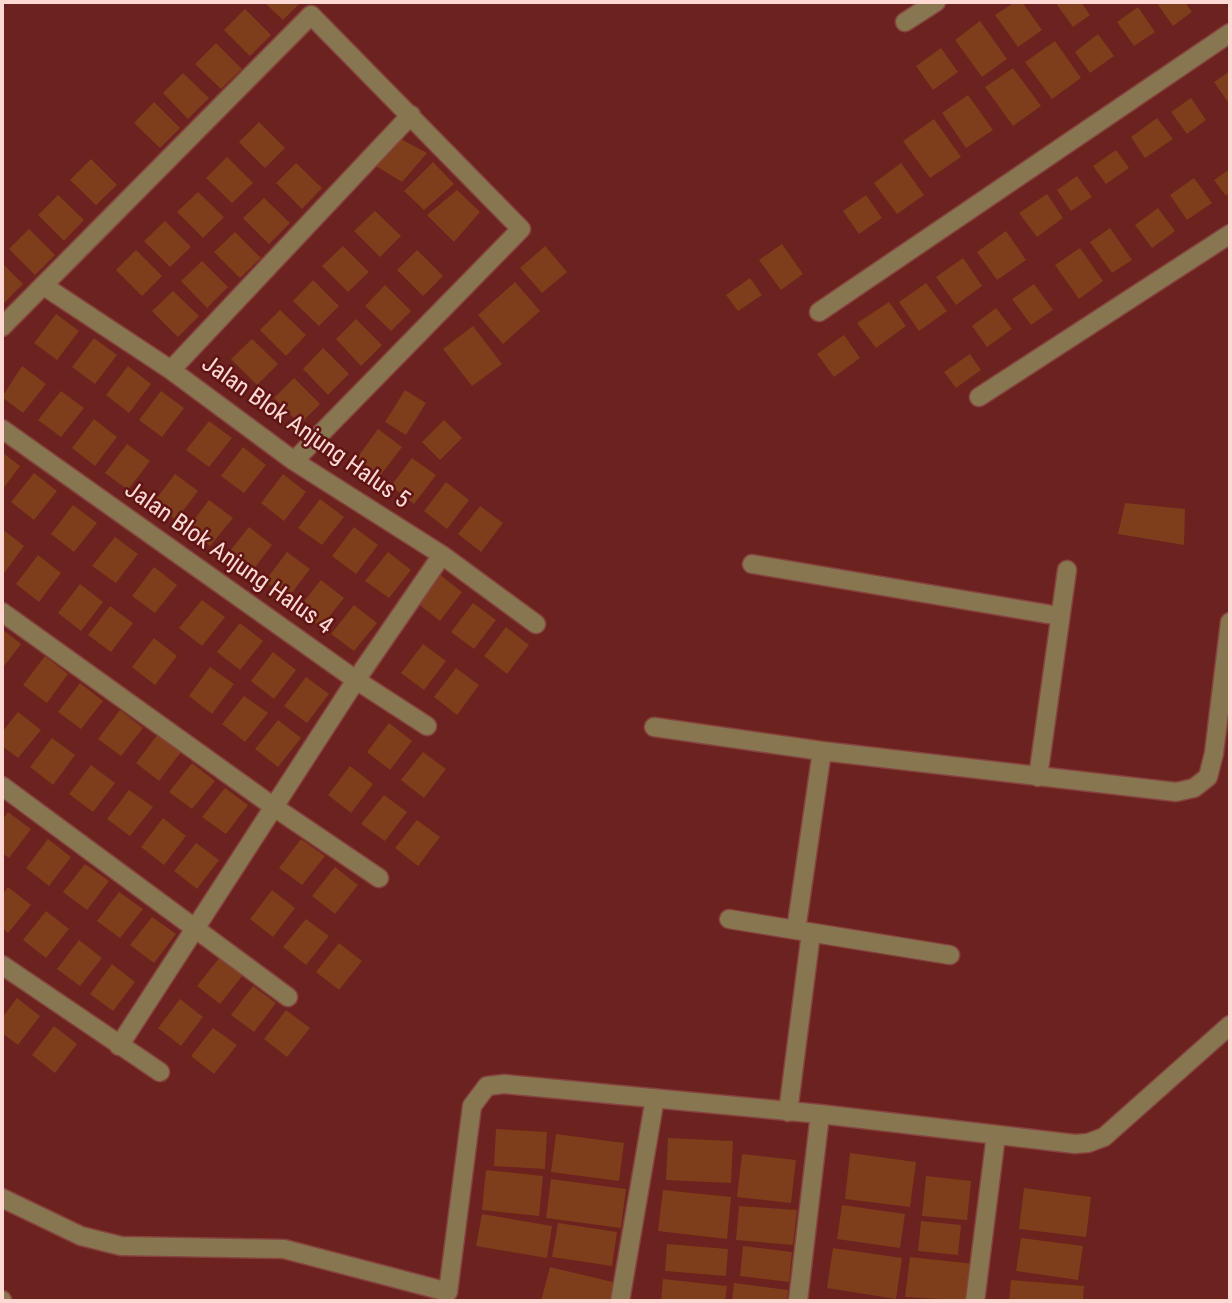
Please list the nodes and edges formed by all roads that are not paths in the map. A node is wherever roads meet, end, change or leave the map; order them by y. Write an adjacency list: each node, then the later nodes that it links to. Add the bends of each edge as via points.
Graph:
1 (936, 2): 2 (street)
2 (905, 22)
3 (1230, 33): 7 (street)
4 (411, 115): 6 (street, via 311,15); 9 (street); 12 (street, via 522,229)
5 (1230, 234): 10 (street)
6 (44, 286): 8 (street); 9 (street, Jalan Blok Anjung Halus 5)
7 (819, 312)
8 (2, 327)
9 (171, 370): 12 (street, Jalan Blok Anjung Halus 5)
10 (979, 397)
11 (2, 429): 21 (street, Jalan Blok Anjung Halus 4)
12 (294, 461): 13 (street, Jalan Blok Anjung Halus 5)
13 (442, 555): 19 (street, Jalan Blok Anjung Halus 5); 21 (street)
14 (752, 564): 17 (street)
15 (1067, 570): 17 (street)
16 (2, 612): 27 (street)
17 (1059, 616): 25 (street)
18 (1230, 622): 20 (street)
19 (536, 624)
20 (1230, 628): 25 (street, via 1214,753 1208,777 1194,788 1176,792)
21 (356, 680): 22 (street, Jalan Blok Anjung Halus 4); 27 (street)
22 (427, 726)
23 (654, 727): 24 (street)
24 (822, 751): 25 (street); 31 (street)
25 (1038, 777)
26 (2, 786): 30 (street)
27 (274, 807): 28 (street); 30 (street)
28 (379, 878)
29 (729, 919): 31 (street)
30 (197, 928): 34 (street); 36 (street)
31 (803, 932): 32 (street); 39 (street)
32 (950, 956)
33 (2, 965): 36 (street)
34 (288, 997)
35 (1230, 1025): 41 (street, via 1104,1137 1075,1144)
36 (119, 1046): 37 (street)
37 (160, 1072)
38 (655, 1098): 39 (street); 42 (street, via 487,1086 472,1107 448,1292 284,1250 121,1246 81,1236); 43 (street)
39 (788, 1112): 40 (street)
40 (820, 1114): 41 (street); 44 (street)
41 (996, 1135): 45 (street)
42 (2, 1198)
43 (620, 1301)
44 (798, 1301)
45 (975, 1301)

